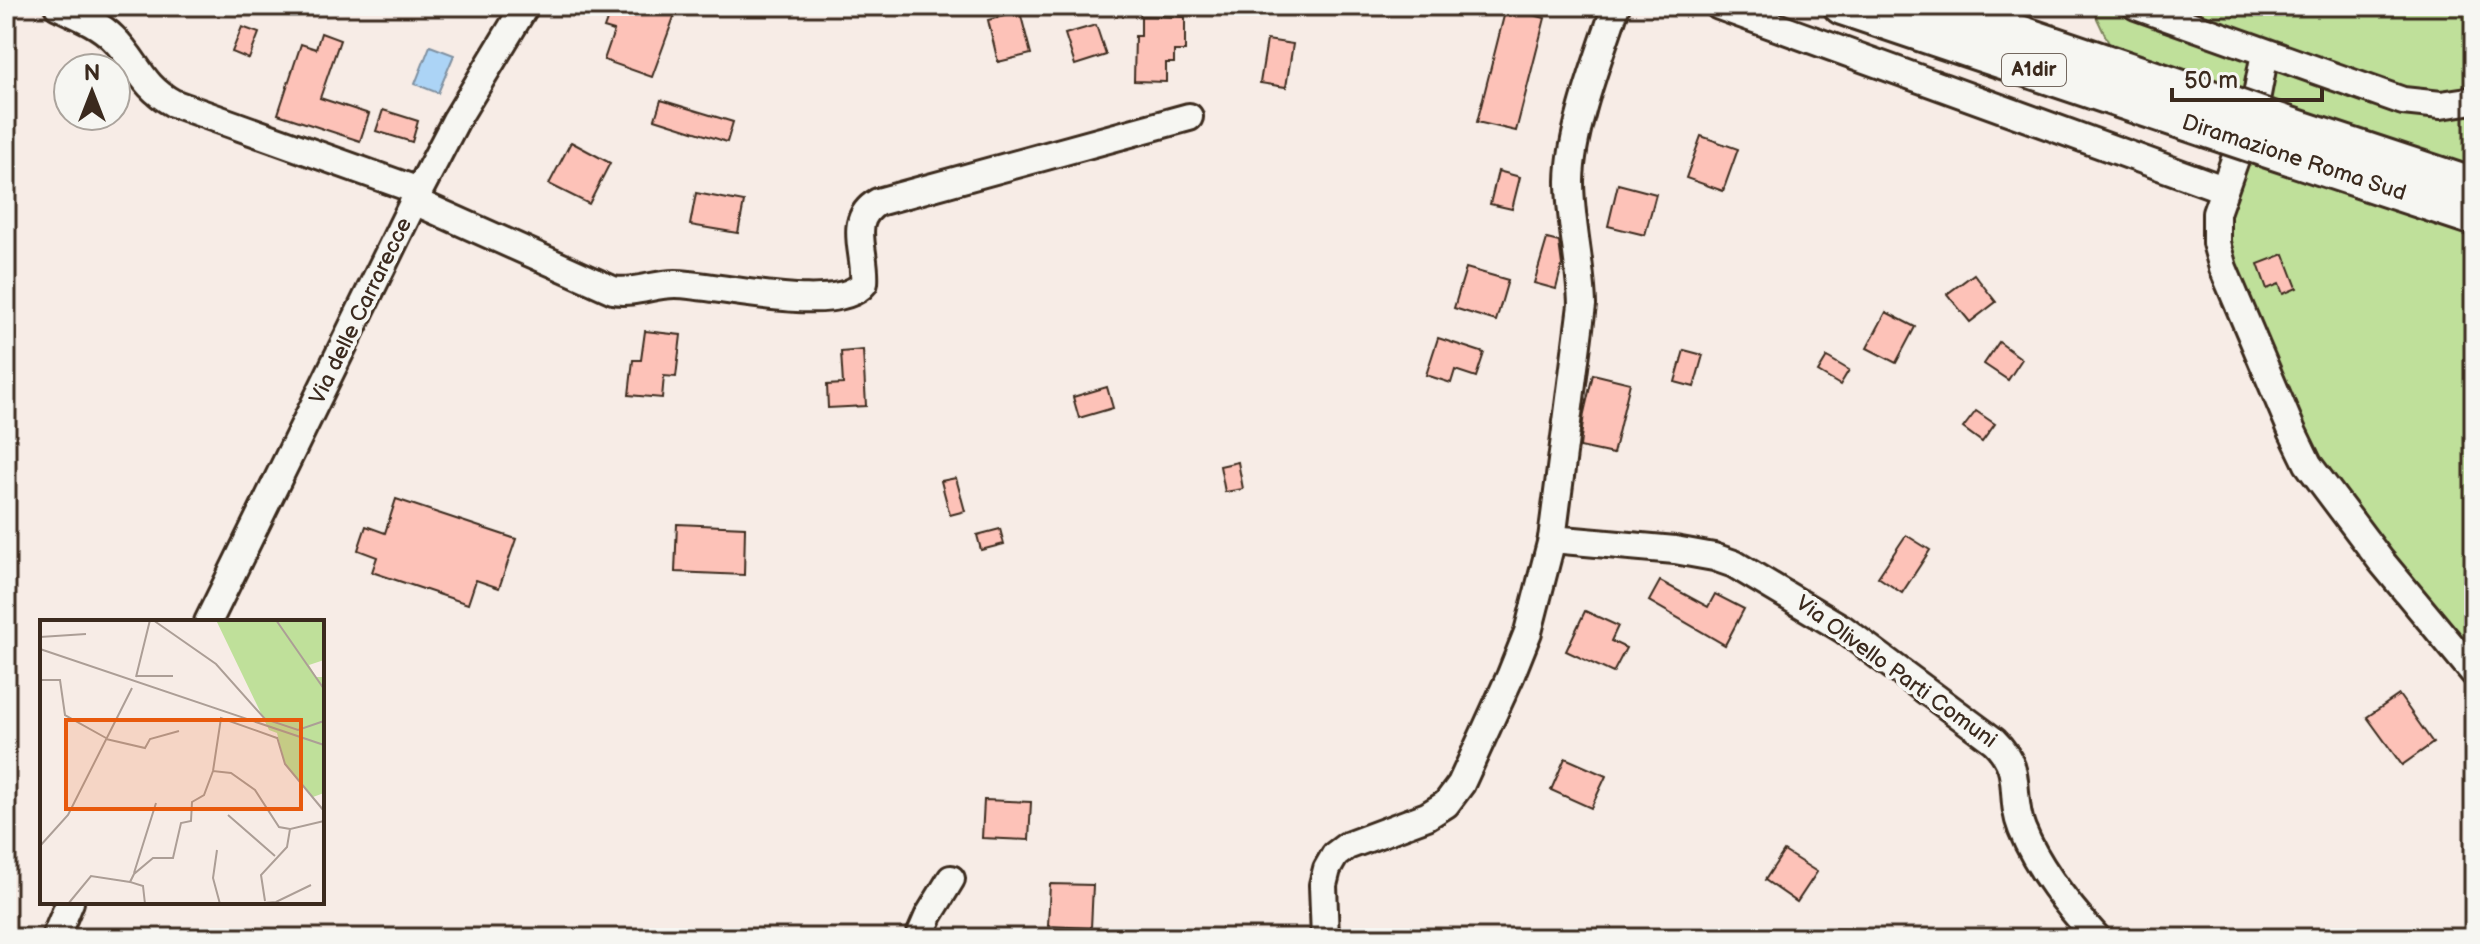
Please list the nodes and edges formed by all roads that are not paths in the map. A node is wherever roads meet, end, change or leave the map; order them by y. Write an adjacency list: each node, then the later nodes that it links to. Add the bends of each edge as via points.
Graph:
1 (58, 6): 15 (street, via 111,35 150,88 173,103)
2 (525, 6): 15 (street, Via delle Carrarecce)
3 (1616, 6): 17 (street, via 1571,169 1582,305)
4 (1719, 6): 14 (street)
5 (1842, 6): 11 (highway, Diramazione Roma Sud / A1dir)
6 (1937, 6): 11 (highway, Diramazione Roma Sud / A1dir)
7 (2136, 6): 8 (street)
8 (2265, 53): 9 (street, via 2403,101 2441,105); 14 (street, via 2256,100)
9 (2474, 100)
10 (1189, 117): 15 (street, via 878,202 860,219 864,283 832,298 671,284 613,290)
11 (2231, 121): 12 (highway, Diramazione Roma Sud / A1dir, bridge)
12 (2266, 133): 13 (highway, Diramazione Roma Sud / A1dir); 16 (highway, Diramazione Roma Sud / A1dir)
13 (2474, 187)
14 (2223, 189): 19 (street, via 2215,229 2223,268 2308,464)
15 (416, 196): 18 (street, Via delle Carrarecce)
16 (2474, 217)
17 (1552, 539): 24 (street, via 1528,632 1461,784 1446,804 1427,816 1335,855 1323,885); 25 (street, Via Olivello Parti Comuni, via 1725,560 1875,652 2004,751 2012,766 2016,810 2026,838 2052,882)
18 (209, 620)
19 (2474, 673)
20 (951, 879): 23 (street)
21 (69, 904): 22 (street)
22 (55, 938)
23 (919, 938)
24 (1325, 938)
25 (2097, 938)

